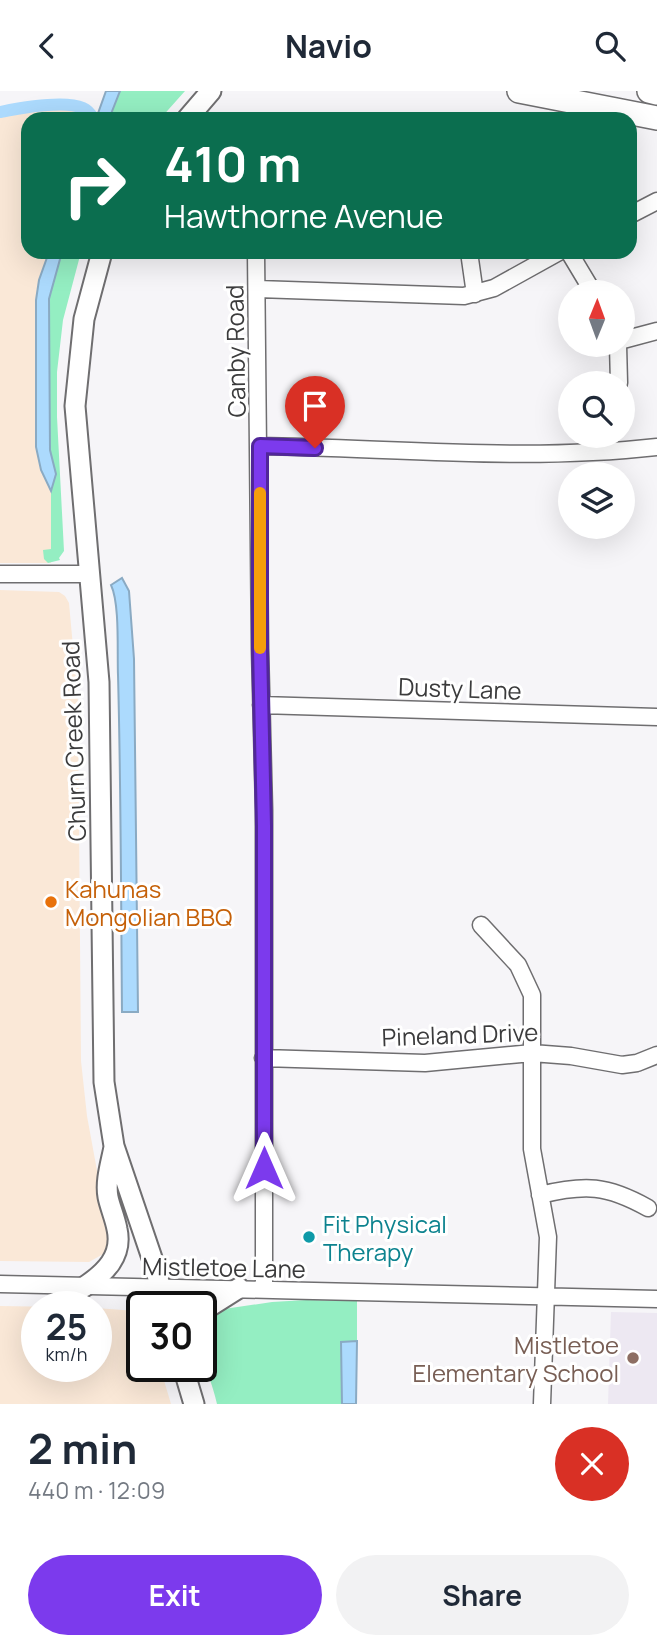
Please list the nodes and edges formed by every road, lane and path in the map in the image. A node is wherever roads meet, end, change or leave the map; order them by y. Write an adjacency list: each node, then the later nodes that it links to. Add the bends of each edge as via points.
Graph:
1 (211, 91): 5 (main road)
2 (519, 91): 6 (highway)
3 (649, 91): 4 (highway)
4 (657, 93)
5 (193, 112)
6 (626, 112)
7 (637, 114): 8 (highway)
8 (657, 118)
9 (657, 201): 10 (street)
10 (637, 211)
11 (100, 259): 26 (main road, Churn Creek Road, via 84,319 75,406)
12 (256, 259): 17 (street, Canby Road)
13 (470, 259): 18 (street)
14 (546, 259): 18 (street)
15 (573, 259): 16 (street)
16 (586, 280)
17 (258, 289): 18 (street, via 453,297); 22 (street, Canby Road)
18 (475, 294)
19 (657, 331): 20 (street)
20 (635, 337)
21 (635, 445): 23 (street)
22 (260, 446): 24 (street, via 584,454); 27 (street, Canby Road)
23 (657, 447)
24 (606, 448)
25 (0, 574): 26 (street)
26 (89, 574): 33 (main road, Churn Creek Road, via 99,681 104,1082)
27 (261, 705): 28 (street, Dusty Lane); 32 (street, Canby Road)
28 (657, 717)
29 (481, 925): 30 (street, via 514,959 530,988)
30 (532, 1053): 31 (street, Pineland Drive, via 622,1065); 32 (street, Pineland Drive, via 425,1063); 34 (street, via 532,1149)
31 (657, 1055)
32 (263, 1058): 39 (street, Canby Road)
33 (114, 1146): 37 (main road, via 107,1195 118,1245 103,1274); 40 (main road, Churn Creek Road)
34 (540, 1195): 35 (street, via 570,1188 604,1188); 43 (street, via 548,1227)
35 (648, 1208)
36 (0, 1284): 37 (street, Mistletoe Lane)
37 (84, 1287): 42 (street, Mistletoe Lane)
38 (239, 1289): 39 (street, Mistletoe Lane); 41 (street, Mistletoe Lane); 45 (main road)
39 (264, 1289): 43 (street, Mistletoe Lane)
40 (161, 1291)
41 (217, 1292)
42 (126, 1293)
43 (546, 1296): 44 (street, Mistletoe Lane); 48 (street)
44 (657, 1299)
45 (217, 1302)
46 (189, 1382): 47 (main road)
47 (194, 1404)
48 (542, 1404)

